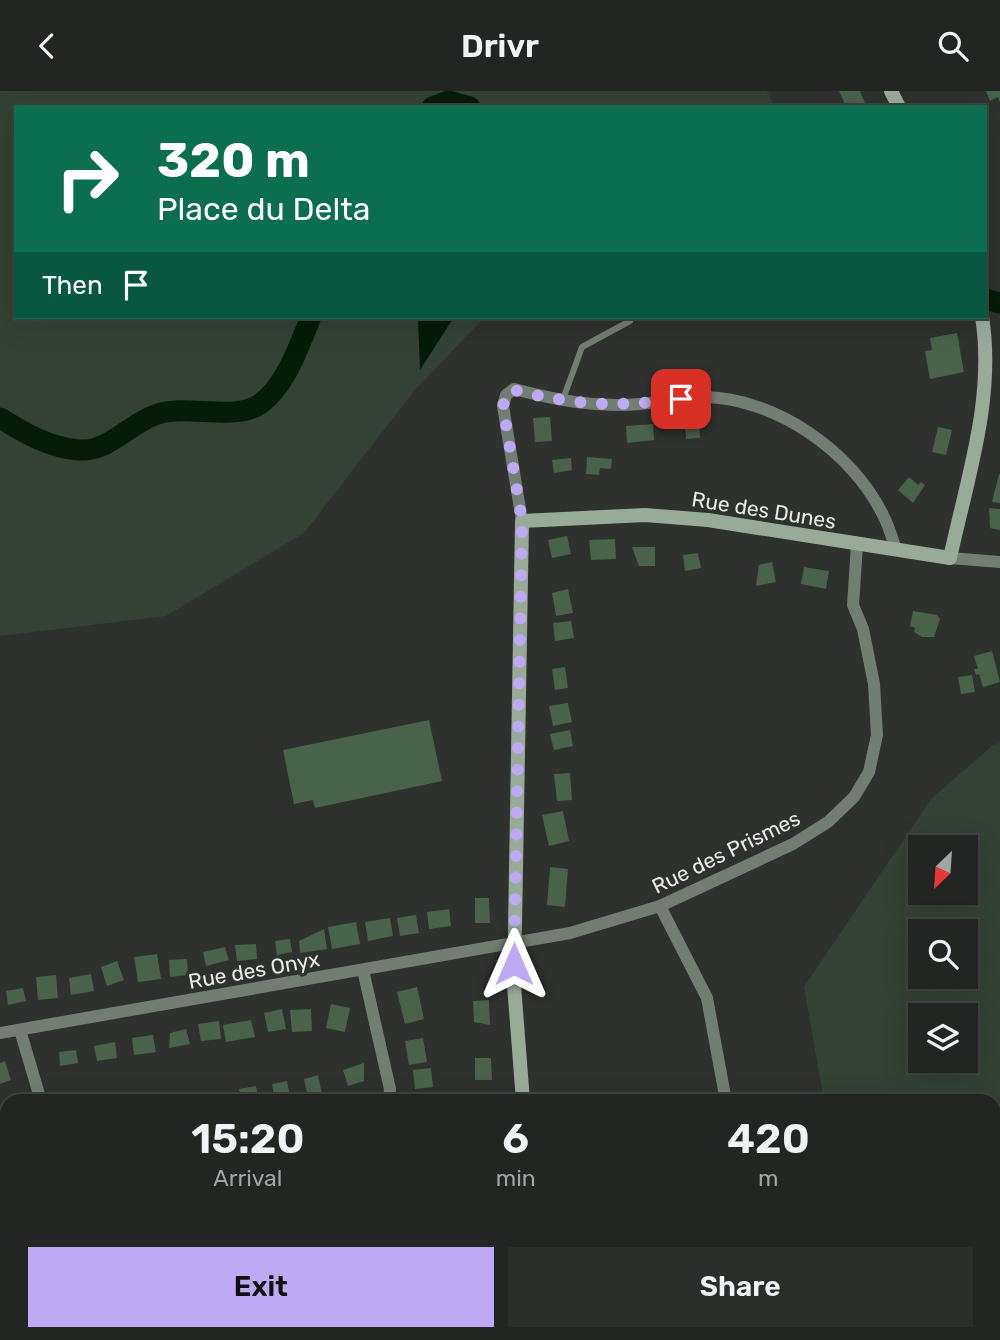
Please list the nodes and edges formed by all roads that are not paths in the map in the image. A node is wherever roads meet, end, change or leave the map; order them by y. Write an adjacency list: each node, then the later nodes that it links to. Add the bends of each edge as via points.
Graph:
1 (982, 319): 7 (street, via 987,348 984,404)
2 (631, 321): 3 (lane, via 582,347)
3 (562, 402): 4 (street, via 514,390 506,395 503,406); 6 (street, via 638,405 703,397 750,404 800,427 841,459 883,515)
4 (522, 521): 5 (street, Rue des Dunes, via 645,515 708,520); 10 (street)
5 (857, 545): 6 (street, Rue des Dunes); 9 (street, Rue des Prismes, via 853,605 874,684 877,735 869,772 854,797 828,822 793,844)
6 (896, 550): 7 (street, Rue des Dunes)
7 (950, 558): 8 (street, Rue des Dunes)
8 (1000, 562)
9 (660, 906): 10 (street, Rue des Prismes, via 580,931); 17 (street, via 707,997)
10 (514, 943): 11 (street, Rue des Onyx); 16 (street)
11 (363, 970): 12 (street, Rue des Onyx); 15 (street)
12 (20, 1030): 13 (street, Rue des Onyx); 14 (street)
13 (0, 1033)
14 (39, 1094)
15 (390, 1094)
16 (522, 1094)
17 (725, 1094)

